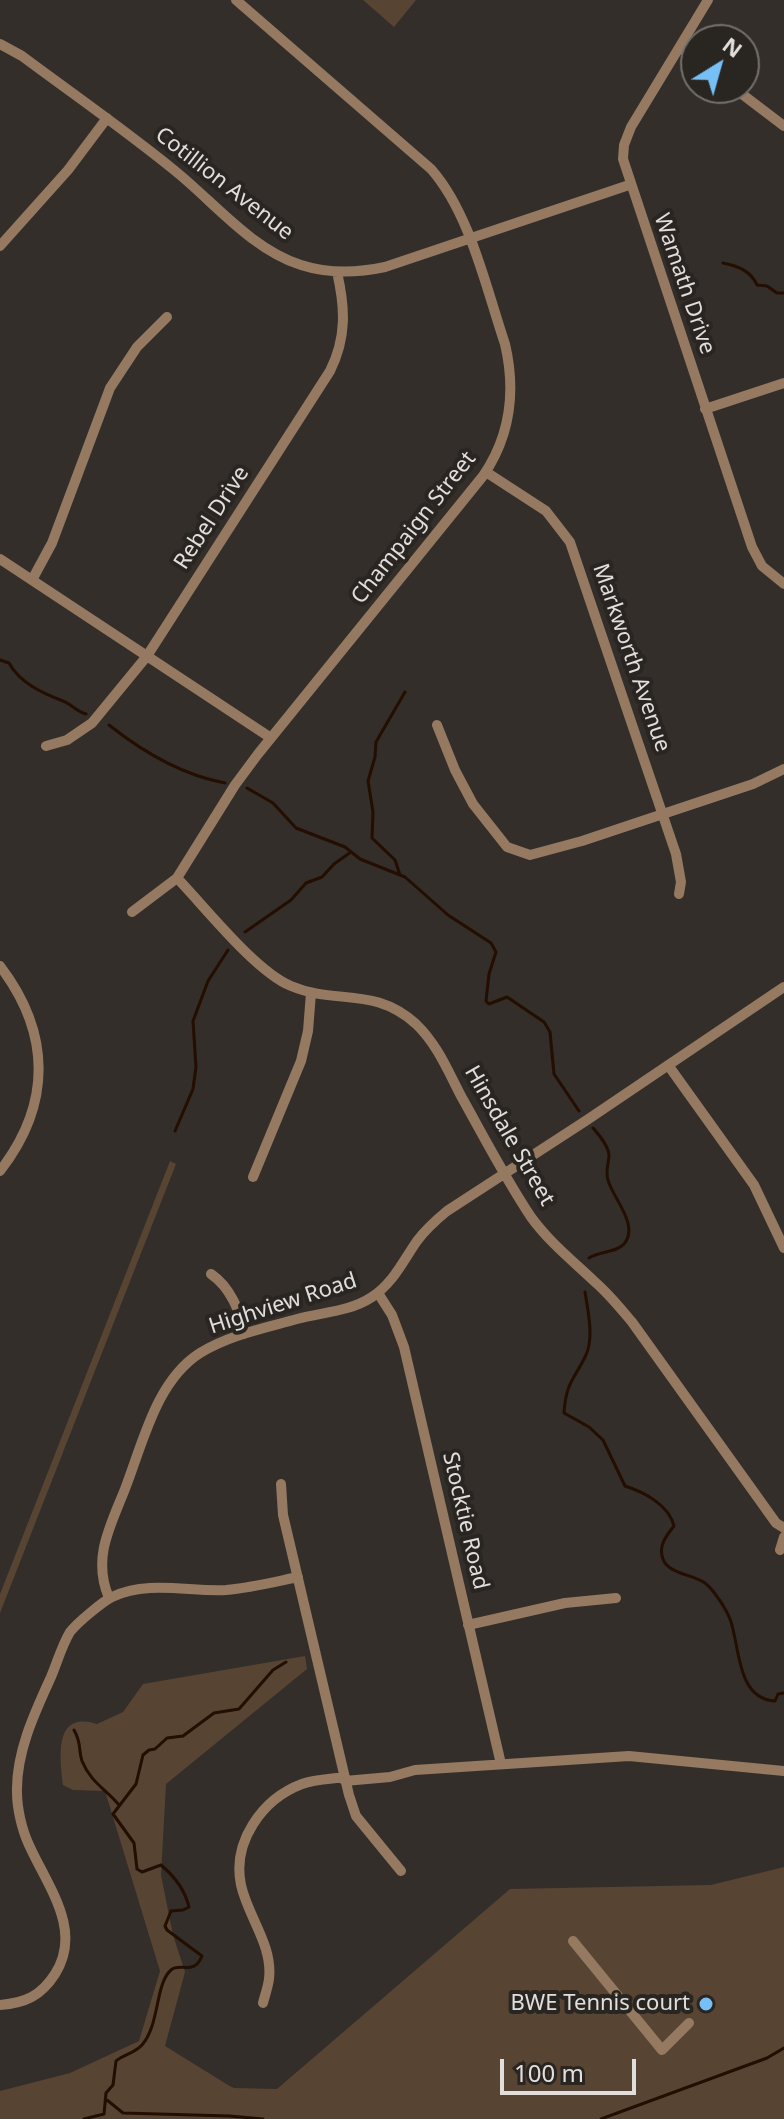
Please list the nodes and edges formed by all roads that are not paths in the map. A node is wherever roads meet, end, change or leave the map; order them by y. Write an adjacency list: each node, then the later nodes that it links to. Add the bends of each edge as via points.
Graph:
1 (236, 0): 10 (street, Champaign Street, via 431,169 456,203)
2 (708, 0): 3 (street, Wamath Drive)
3 (694, 24)
4 (0, 44): 7 (street, Cotillion Avenue)
5 (680, 48): 9 (street, Wamath Drive, via 625,139)
6 (755, 104): 8 (street)
7 (107, 118): 11 (street); 12 (street, Cotillion Avenue, via 268,249 302,266)
8 (784, 126)
9 (629, 185): 10 (street, Cotillion Avenue); 15 (street, Wamath Drive)
10 (469, 238): 12 (street, Cotillion Avenue, via 385,267); 16 (street, Champaign Street, via 505,344 511,383 506,429)
11 (0, 246)
12 (337, 272): 20 (street, Rebel Drive, via 344,322 334,363)
13 (167, 317): 18 (street, via 137,347 110,388 52,543)
14 (784, 383): 15 (street)
15 (705, 409): 19 (street, Wamath Drive, via 752,547 762,566)
16 (486, 472): 22 (street, Champaign Street); 25 (street, Markworth Avenue, via 546,511 570,542)
17 (0, 559): 18 (street)
18 (32, 580): 20 (street)
19 (784, 584)
20 (147, 656): 22 (street); 23 (street, Rebel Drive, via 92,723 67,740)
21 (437, 725): 25 (street, via 473,804 516,852 541,854)
22 (271, 738): 26 (street, Champaign Street)
23 (46, 746)
24 (784, 769): 25 (street)
25 (663, 814): 27 (street, Markworth Avenue, via 681,872)
26 (177, 878): 28 (street, Champaign Street); 31 (street, Hinsdale Street, via 269,974)
27 (679, 894)
28 (132, 912)
29 (0, 966): 33 (street, via 31,1017 39,1073 32,1113)
30 (784, 987): 32 (street, Highview Road)
31 (311, 993): 34 (street, Hinsdale Street, via 378,1002 417,1026 437,1050); 35 (street, via 301,1061)
32 (668, 1065): 34 (street, Highview Road); 36 (street, via 754,1185)
33 (0, 1171)
34 (504, 1174): 38 (street, Highview Road, via 433,1222); 41 (street, Hinsdale Street, via 550,1240 632,1322)
35 (253, 1177)
36 (784, 1248)
37 (211, 1274): 39 (street, via 234,1303)
38 (378, 1293): 39 (street, Highview Road, via 338,1311); 47 (street, Stocktie Road, via 404,1347)
39 (244, 1334): 45 (street, Highview Road, via 200,1353 176,1375 160,1400 105,1544 100,1569)
40 (281, 1484): 44 (street)
41 (784, 1528)
42 (784, 1537): 43 (street)
43 (780, 1550)
44 (298, 1577): 45 (street, via 225,1590 147,1588); 50 (street)
45 (109, 1598): 54 (street, via 71,1631 20,1759 20,1815 64,1920 63,1962 35,1997)
46 (616, 1598): 47 (street, via 565,1603)
47 (468, 1625): 48 (street, Stocktie Road)
48 (501, 1764): 49 (street, via 629,1756); 50 (street)
49 (784, 1771)
50 (345, 1779): 51 (street, via 356,1816); 53 (street, via 306,1782 274,1799 245,1841 240,1883 259,1928 270,1978)
51 (401, 1871)
52 (573, 1941): 55 (street, via 662,2050)
53 (263, 2003)
54 (0, 2005)
55 (689, 2023)

